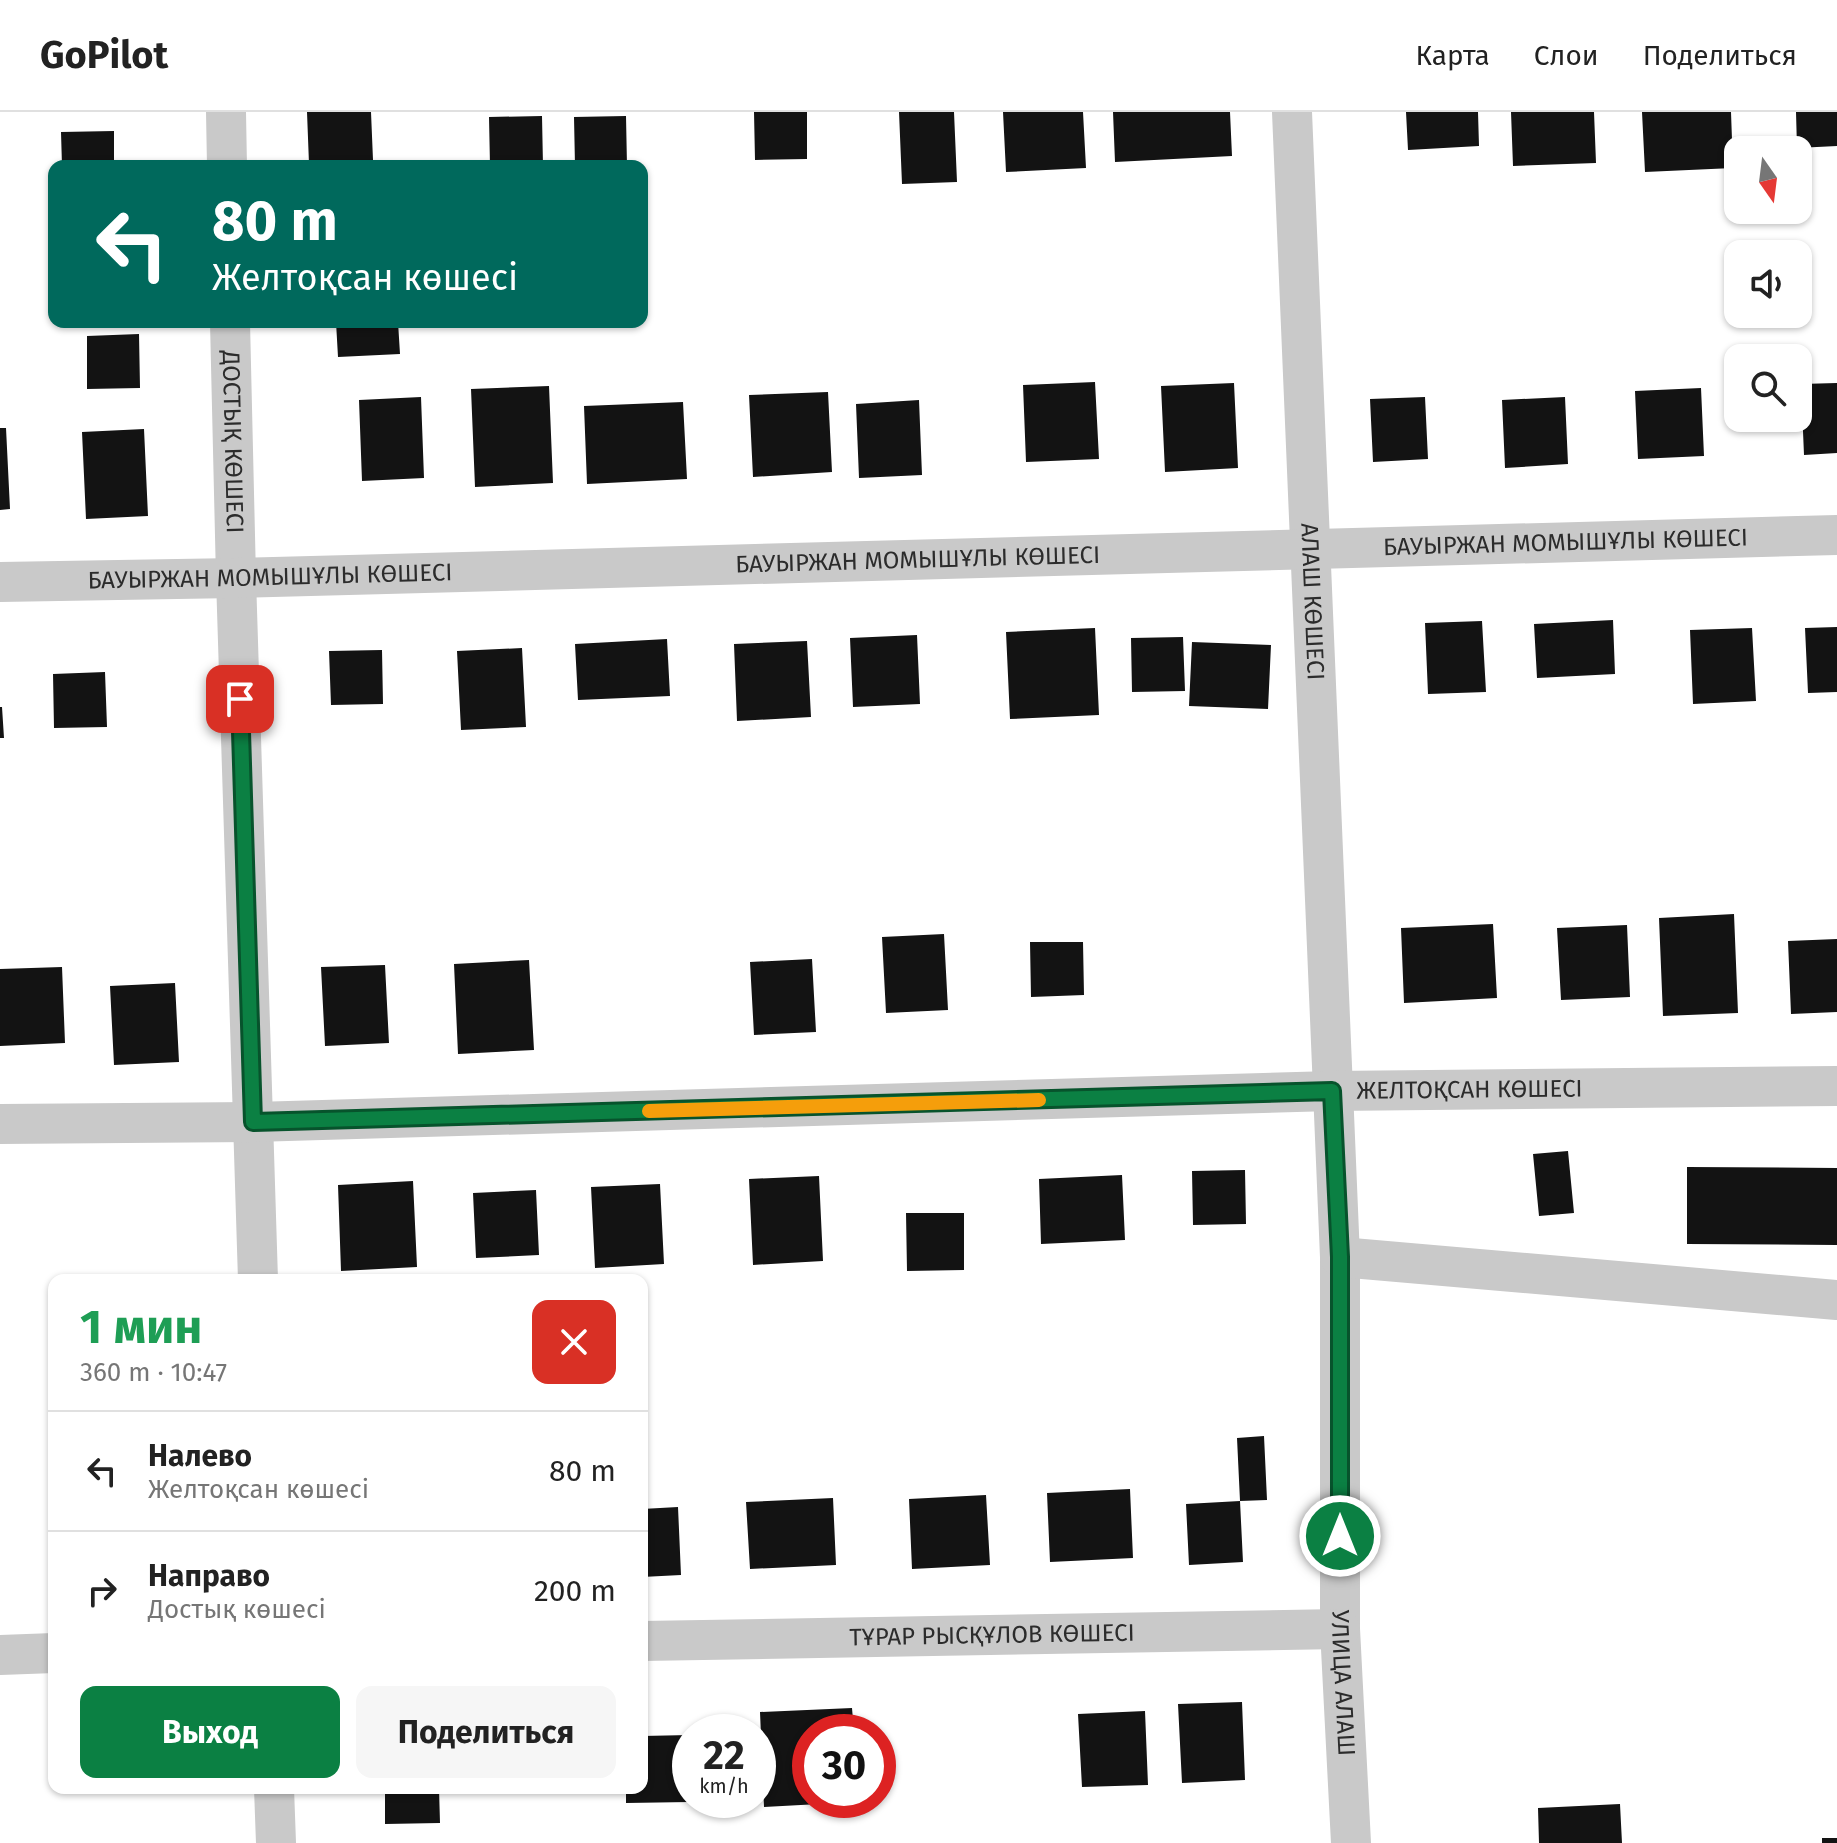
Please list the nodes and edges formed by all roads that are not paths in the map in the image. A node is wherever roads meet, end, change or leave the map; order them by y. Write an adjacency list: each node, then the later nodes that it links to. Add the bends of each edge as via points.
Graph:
1 (226, 112): 3 (street)
2 (1292, 112): 6 (street, АЛАШ КӨШЕСІ)
3 (227, 160)
4 (230, 328): 7 (street, ДОСТЫҚ КӨШЕСІ)
5 (1837, 535): 6 (street, БАУЫРЖАН МОМЫШҰЛЫ КӨШЕСІ)
6 (1309, 548): 7 (street, БАУЫРЖАН МОМЫШҰЛЫ КӨШЕСІ); 10 (street, АЛАШ КӨШЕСІ)
7 (236, 578): 8 (street, БАУЫРЖАН МОМЫШҰЛЫ КӨШЕСІ); 11 (street, ДОСТЫҚ КӨШЕСІ)
8 (0, 582)
9 (1837, 1086): 10 (street, ЖЕЛТОҚСАН КӨШЕСІ)
10 (1332, 1091): 11 (street, ЖЕЛТОҚСАН КӨШЕСІ); 13 (street, УЛИЦА АЛАШ)
11 (253, 1122): 12 (street, ЖЕЛТОҚСАН КӨШЕСІ); 14 (street, ДОСТЫҚ КӨШЕСІ)
12 (0, 1124)
13 (1340, 1257): 15 (street); 16 (street, УЛИЦА АЛАШ)
14 (258, 1274)
15 (1837, 1300)
16 (1340, 1629): 17 (street, ТҰРАР РЫСҚҰЛОВ КӨШЕСІ); 22 (street, УЛИЦА АЛАШ)
17 (648, 1641)
18 (48, 1653): 19 (street)
19 (0, 1655)
20 (274, 1794): 21 (street)
21 (276, 1843)
22 (1351, 1843)

